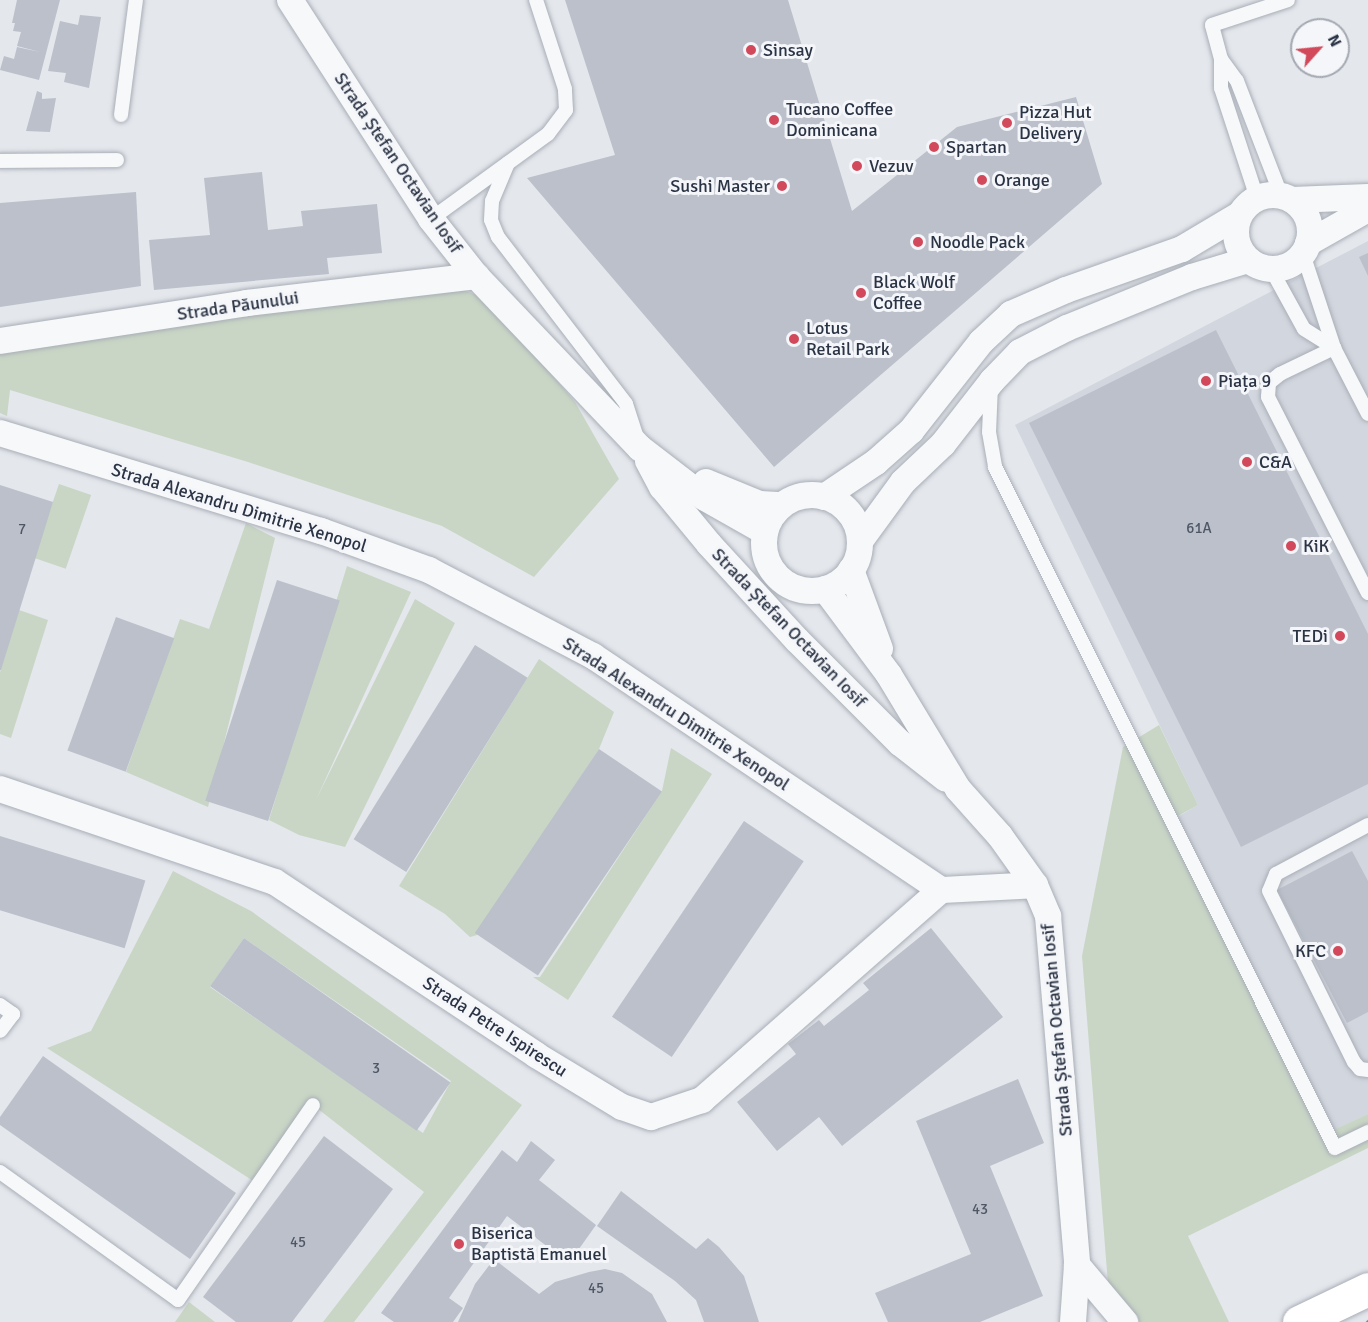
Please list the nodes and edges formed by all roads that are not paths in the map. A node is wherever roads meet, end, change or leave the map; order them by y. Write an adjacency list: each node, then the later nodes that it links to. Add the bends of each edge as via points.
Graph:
1 (136, 0): 6 (lane)
2 (290, 0): 13 (street, Strada Ștefan Octavian Iosif)
3 (536, 0): 9 (lane, via 565,89 566,110 548,134)
4 (1288, 0): 5 (lane, via 1212,25)
5 (1221, 59): 11 (lane, via 1237,81); 11 (lane, via 1221,88)
6 (121, 115)
7 (117, 160): 8 (lane)
8 (0, 161)
9 (508, 163): 13 (lane); 22 (lane, via 492,201 491,220 498,237 626,404)
10 (1368, 197): 11 (street, Strada Ștefan Octavian Iosif)
11 (1267, 202): 14 (street, via 1308,219); 15 (street, via 1236,239); 23 (street, Strada Ștefan Octavian Iosif, via 1182,249 1011,314 981,342 911,431 876,462)
12 (1368, 209): 14 (street)
13 (430, 219): 16 (street, Strada Ștefan Octavian Iosif)
14 (1306, 249): 15 (street, via 1283,268); 18 (lane)
15 (1259, 265): 18 (lane, via 1304,329); 19 (street, via 1192,277 1068,328 1020,352)
16 (476, 276): 17 (street, Strada Păunului, via 247,303); 22 (street, Strada Ștefan Octavian Iosif)
17 (0, 341)
18 (1334, 348): 20 (lane); 29 (lane, via 1280,374 1269,383 1268,397)
19 (992, 381): 26 (street, via 943,444 903,482); 40 (lane, via 989,432 995,467 1335,1148)
20 (1368, 414)
21 (0, 433): 35 (street, Strada Alexandru Dimitrie Xenopol, via 321,531 429,570 593,656)
22 (640, 448): 24 (street, Strada Ștefan Octavian Iosif, via 741,498); 25 (street, Strada Ștefan Octavian Iosif, via 705,498); 32 (street, Strada Ștefan Octavian Iosif, via 662,487 797,640 900,743)
23 (824, 496): 24 (street, Strada Ștefan Octavian Iosif, via 795,498); 26 (street, via 849,513)
24 (782, 505): 25 (street)
25 (765, 532): 28 (street, Strada Ștefan Octavian Iosif, via 764,548 778,578 808,591)
26 (860, 541): 27 (street)
27 (851, 570): 28 (street); 30 (street, Strada Ștefan Octavian Iosif)
28 (825, 589): 30 (street, Strada Ștefan Octavian Iosif)
29 (1368, 593)
30 (889, 675): 32 (street, Strada Ștefan Octavian Iosif)
31 (0, 789): 35 (street, Strada Petre Ispirescu, via 275,882 545,1061 622,1107 651,1117 702,1100)
32 (958, 789): 34 (street, Strada Ștefan Octavian Iosif, via 1000,836)
33 (1368, 825): 38 (lane, via 1276,874 1269,891 1354,1062 1360,1069)
34 (1035, 885): 35 (street); 42 (street, Strada Ștefan Octavian Iosif, via 1048,916)
35 (941, 890)
36 (0, 1005): 37 (lane, via 13,1014)
37 (0, 1031)
38 (1368, 1070)
39 (313, 1105): 41 (lane, via 178,1300)
40 (1368, 1132)
41 (0, 1172)
42 (1077, 1265): 44 (street, Strada Ștefan Octavian Iosif); 45 (street)
43 (1368, 1289): 46 (main road)
44 (1073, 1322)
45 (1125, 1322)
46 (1299, 1322)

